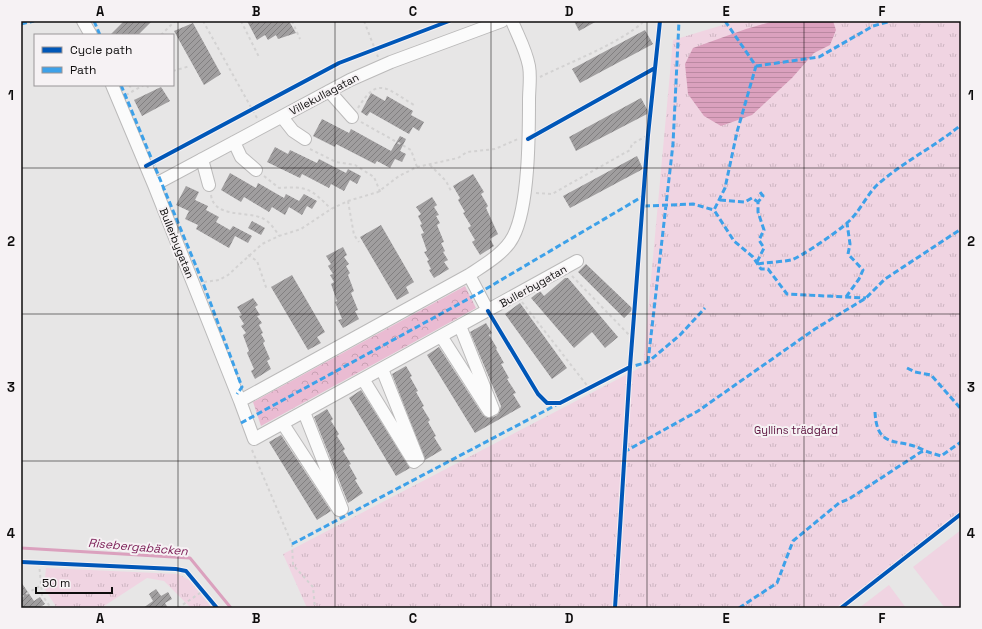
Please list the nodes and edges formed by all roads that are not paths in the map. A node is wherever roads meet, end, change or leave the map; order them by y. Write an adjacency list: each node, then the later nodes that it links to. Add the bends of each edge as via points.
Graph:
1 (97, 21): 4 (street)
2 (502, 21): 6 (street, Villekullagatan, via 382,66)
3 (512, 21): 16 (street, via 530,68 528,139 520,218 513,238 502,250)
4 (87, 29)
5 (112, 86): 13 (street, Bullerbygatan)
6 (329, 91): 7 (street, Villekullagatan); 8 (street)
7 (282, 117): 9 (street, via 293,131); 10 (street, Villekullagatan)
8 (352, 117)
9 (305, 139)
10 (234, 142): 11 (street, Villekullagatan); 12 (street, via 241,157)
11 (202, 159): 13 (street, Villekullagatan); 14 (street)
12 (256, 170)
13 (154, 185): 22 (street, Bullerbygatan)
14 (209, 186)
15 (577, 260): 17 (street, Bullerbygatan)
16 (469, 275): 17 (street, Bullerbygatan); 22 (street)
17 (488, 310): 18 (street, Bullerbygatan)
18 (460, 326): 19 (street, Bullerbygatan); 19 (street, via 493,409 489,411)
19 (442, 336): 20 (street, Bullerbygatan)
20 (382, 369): 21 (street, Bullerbygatan); 21 (street, via 418,459 414,462)
21 (363, 379): 23 (street, Bullerbygatan)
22 (240, 401): 24 (street, Bullerbygatan, via 254,440)
23 (304, 412): 24 (street, Bullerbygatan); 24 (street, via 342,509 339,510)
24 (283, 424)

